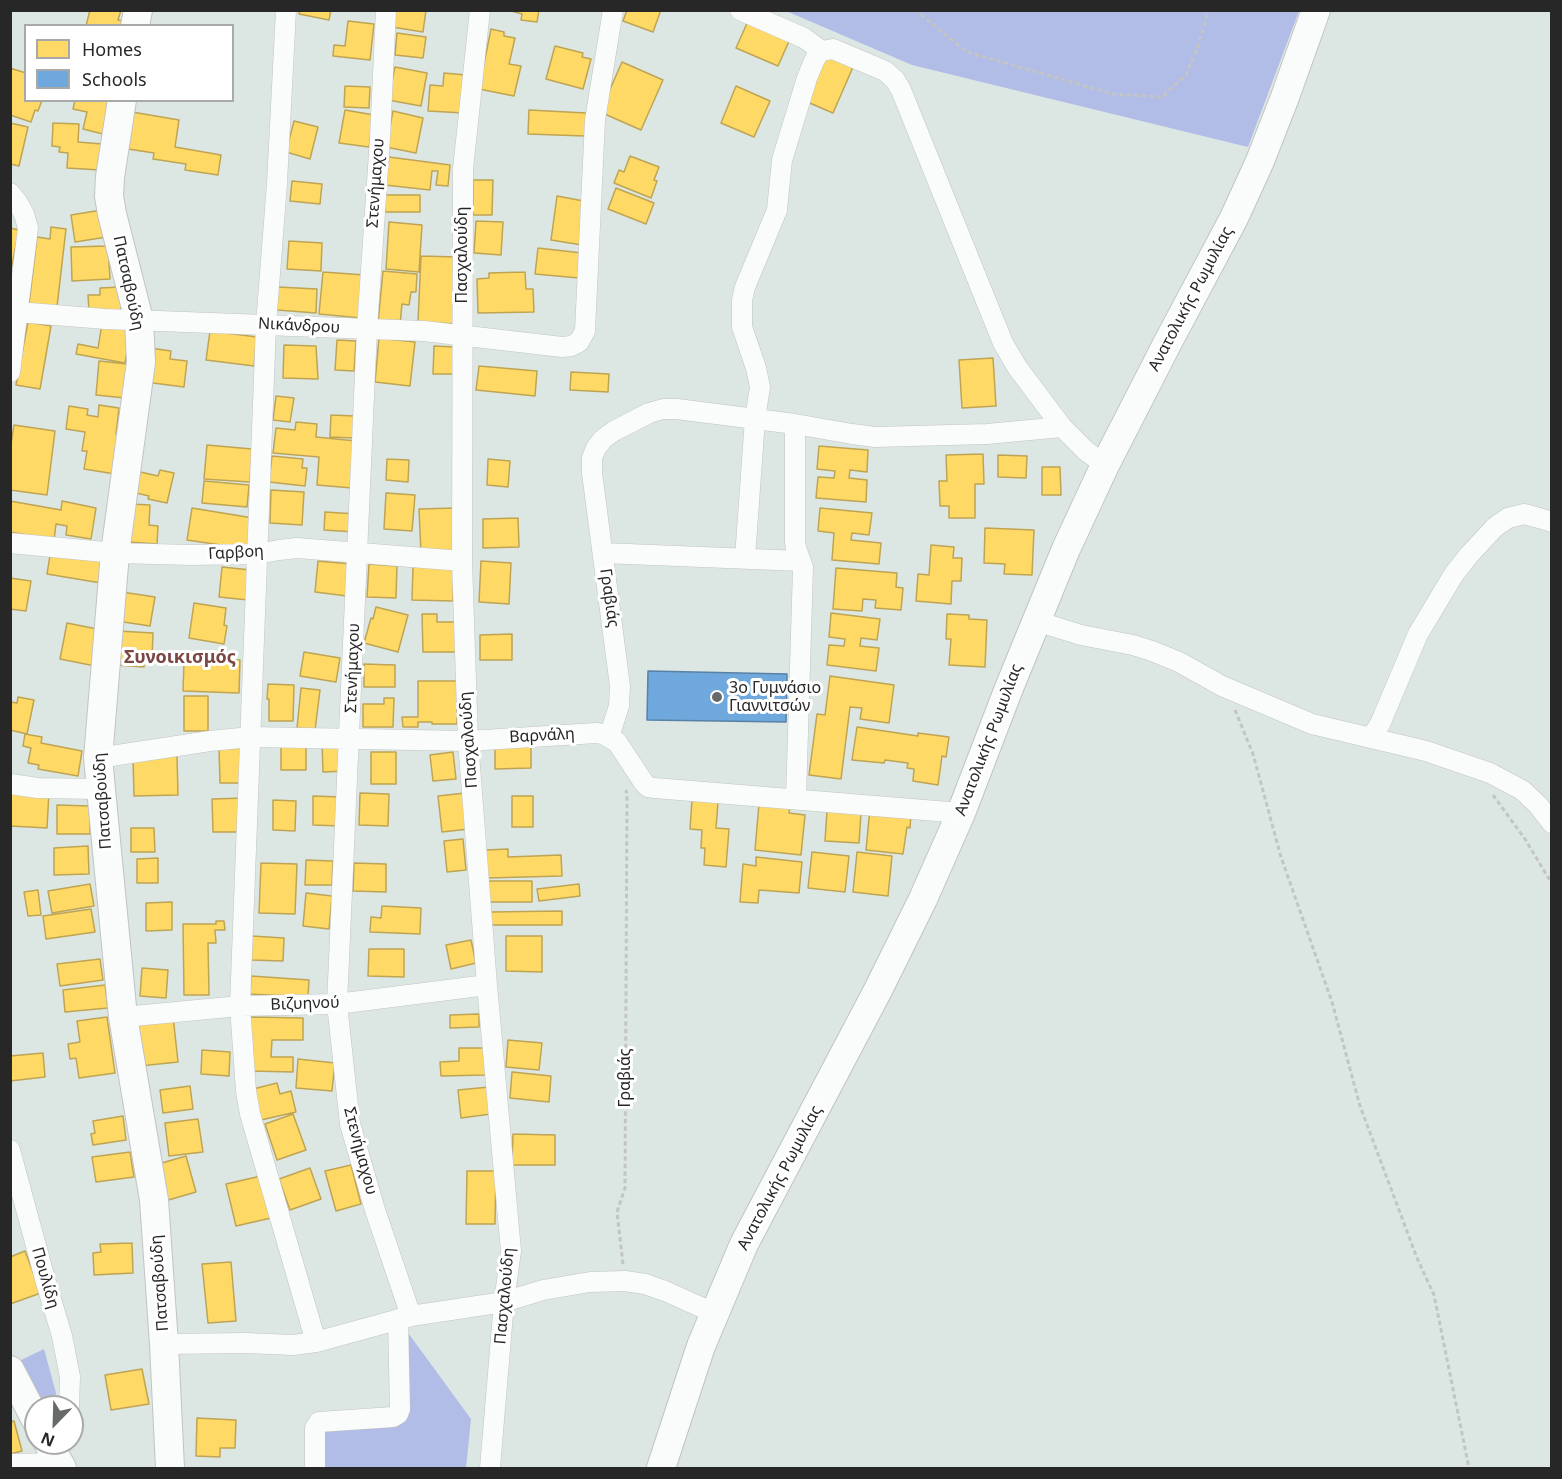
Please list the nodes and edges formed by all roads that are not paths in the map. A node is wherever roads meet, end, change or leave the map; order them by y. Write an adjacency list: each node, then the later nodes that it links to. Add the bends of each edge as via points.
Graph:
1 (286, 10): 12 (street)
2 (386, 10): 13 (street, Στενήμαχου)
3 (480, 10): 14 (street, Πασχαλούδη, via 463,169)
4 (613, 10): 14 (street, Νικάνδρου, via 595,120 585,331 572,346)
5 (741, 10): 7 (street, via 804,38)
6 (1316, 10): 19 (street, Ανατολικής Ρωμυλίας, via 1285,98 1234,218)
7 (822, 51): 16 (street, via 807,78 782,160 777,210 742,300 742,327 759,378); 18 (street, via 833,49 885,71 895,80 1003,343)
8 (122, 102): 11 (street, Πατσαβούδη, via 110,196)
9 (10, 193): 10 (street, via 28,228)
10 (17, 312): 11 (street, Νικάνδρου); 15 (street)
11 (139, 320): 12 (street, Νικάνδρου); 22 (street, Πατσαβούδη, via 141,362)
12 (267, 325): 13 (street, Νικάνδρου); 25 (street)
13 (367, 329): 14 (street, Νικάνδρου); 23 (street, Στενήμαχου)
14 (462, 336): 27 (street, Πασχαλούδη)
15 (10, 372)
16 (755, 419): 17 (street, Γραβιάς); 24 (street, Γραβιάς, via 663,409 603,439 592,458); 26 (street)
17 (795, 424): 18 (street, Γραβιάς, via 852,435 902,437); 28 (street, via 795,542)
18 (1062, 427): 19 (street)
19 (1105, 465): 29 (street, Ανατολικής Ρωμυλίας)
20 (1551, 522): 32 (street, via 1524,514 1508,518 1468,555 1423,624)
21 (10, 543): 22 (street, Γαρβοη)
22 (115, 553): 25 (street, Γαρβοη); 35 (street, Πατσαβούδη)
23 (358, 553): 25 (street, Γαρβοη, via 297,548); 27 (street, Γαρβοη); 33 (street, Στενήμαχου)
24 (603, 553): 26 (street); 31 (street, Γραβιάς, via 620,686 619,706)
25 (258, 555): 30 (street)
26 (745, 558): 28 (street)
27 (462, 561): 34 (street, Πασχαλούδη)
28 (801, 561): 38 (street)
29 (1036, 621): 32 (street, via 1152,651 1312,724); 39 (street, Ανατολικής Ρωμυλίας)
30 (251, 737): 33 (street, Βαρνάλη); 35 (street, Βαρνάλη); 43 (street)
31 (609, 737): 34 (street, Βαρνάλη, via 596,733); 38 (street, via 617,742 648,787)
32 (1371, 738): 40 (street, via 1426,751 1499,777 1522,790)
33 (350, 739): 34 (street, Βαρνάλη); 42 (street, Στενήμαχου)
34 (468, 741): 41 (street, Πασχαλούδη)
35 (98, 758): 37 (street, Πατσαβούδη)
36 (10, 784): 37 (street)
37 (100, 789): 44 (street, Πατσαβούδη)
38 (796, 799): 39 (street)
39 (961, 813): 47 (street, Ανατολικής Ρωμυλίας, via 873,1001 744,1244)
40 (1551, 823)
41 (487, 985): 42 (street, Βιζυηνού); 46 (street, Πασχαλούδη, via 512,1251)
42 (337, 1004): 43 (street, Βιζυηνού); 48 (street, Στενήμαχου, via 350,1124)
43 (240, 1006): 44 (street, Βιζυηνού); 49 (street, via 250,1114)
44 (123, 1017): 50 (street, Πατσαβούδη, via 154,1200)
45 (10, 1150): 52 (street, Πουλίδη, via 62,1336)
46 (504, 1302): 47 (street, via 590,1281 625,1281 645,1284); 48 (street); 58 (street, Πασχαλούδη)
47 (714, 1313): 59 (street, Ανατολικής Ρωμυλίας)
48 (404, 1317): 49 (street); 57 (street, Στενήμαχου, via 398,1414 319,1422 315,1428)
49 (316, 1342): 50 (street)
50 (164, 1344): 56 (street, Πατσαβούδη)
51 (10, 1370): 53 (street)
52 (69, 1395)
53 (24, 1397)
54 (50, 1455): 55 (street)
55 (10, 1464)
56 (170, 1468)
57 (315, 1468)
58 (490, 1468)
59 (661, 1468)

